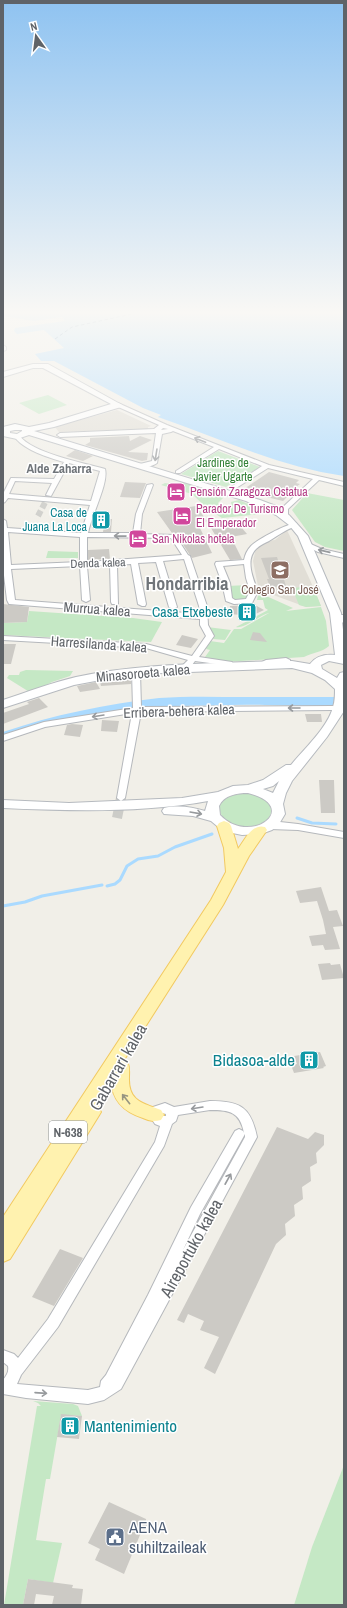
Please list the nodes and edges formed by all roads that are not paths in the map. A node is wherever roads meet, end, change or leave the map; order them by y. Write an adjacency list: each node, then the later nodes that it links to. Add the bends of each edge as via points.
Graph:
1 (88, 389): 2 (street)
2 (118, 405): 4 (street); 6 (street)
3 (5, 419): 6 (street)
4 (168, 428): 5 (street, via 158,427); 9 (street, one-way to 4)
5 (158, 431): 7 (street); 11 (street, one-way to 11, via 155,462)
6 (15, 432): 8 (street); 10 (street, via 20,441); 11 (street, via 36,435)
7 (60, 435)
8 (3, 444)
9 (218, 447): 12 (street); 13 (street)
10 (68, 461): 15 (street); 21 (street, via 103,470)
11 (138, 466): 22 (street, via 249,499)
12 (267, 466): 14 (street); 18 (street)
13 (178, 472)
14 (317, 479): 16 (street); 22 (street, via 285,508)
15 (56, 481): 19 (street); 20 (street, via 14,478)
16 (344, 484)
17 (150, 485): 27 (street, via 139,514)
18 (233, 488)
19 (49, 495)
20 (4, 499): 21 (street)
21 (93, 503): 26 (street)
22 (285, 516): 24 (street)
23 (3, 521): 25 (street)
24 (295, 525): 28 (street); 33 (street, via 283,528 259,543 252,549)
25 (4, 530): 26 (street); 36 (street)
26 (84, 535): 27 (street, one-way to 26); 35 (street)
27 (136, 536): 30 (street, via 173,536)
28 (306, 544): 29 (street, one-way to 28, via 320,551); 42 (street)
29 (344, 556)
30 (188, 557): 31 (street, Denda kalea); 41 (street)
31 (159, 560): 32 (street, Denda kalea); 40 (street)
32 (134, 562): 34 (street, Denda kalea); 39 (street)
33 (247, 562): 33 (street, via 246,568 254,591 249,601 234,602 229,599 219,564)
34 (113, 563): 35 (street, Denda kalea); 38 (street)
35 (84, 564): 36 (street, Denda kalea); 37 (street)
36 (7, 567): 41 (street, Murrua kalea, via 11,600 15,603)
37 (86, 600)
38 (115, 602)
39 (142, 604)
40 (173, 607)
41 (204, 617): 45 (street, via 204,626 210,636)
42 (341, 620): 44 (street)
43 (3, 638): 45 (street, Harresilanda kalea, via 146,646)
44 (338, 643): 46 (street); 48 (street)
45 (194, 659): 47 (street, Harresilanda kalea, via 225,664 286,660); 49 (street)
46 (344, 661): 48 (street, via 335,658)
47 (286, 665): 48 (street, Minasoroeta kalea); 49 (street, Minasoroeta kalea)
48 (322, 666): 51 (street, via 334,676); 52 (street)
49 (185, 669): 50 (street, Minasoroeta kalea)
50 (136, 672): 53 (street, Minasoroeta kalea, via 82,679); 54 (street)
51 (344, 674): 52 (street)
52 (340, 687): 55 (street, via 340,702)
53 (3, 704)
54 (137, 707): 55 (street, Erribera-behera kalea, one-way to 54); 56 (street, Erribera-behera kalea, one-way to 56, via 44,725); 60 (street)
55 (336, 710): 57 (street, via 322,737)
56 (3, 738)
57 (309, 753): 58 (street, via 276,778); 62 (street, via 282,786)
58 (248, 789): 59 (street); 62 (street, via 266,794)
59 (221, 795): 61 (street, via 192,801 137,804 56,807); 63 (street, N-638, via 213,803 212,808)
60 (121, 798)
61 (3, 805): 63 (street, one-way to 63, via 42,810 183,811)
62 (278, 807): 64 (street); 65 (street, N-638, via 277,819)
63 (219, 822): 65 (street, via 245,832); 67 (main road, N-638, via 231,848)
64 (299, 826): 65 (street); 66 (street)
65 (265, 828): 67 (main road, N-638, via 244,849)
66 (344, 835)
67 (232, 871): 68 (main road, Gabarrari kalea / N-638, via 218,901)
68 (154, 1002): 69 (main road, Gabarrari kalea / N-638); 72 (main road, Gabarrari kalea / N-638, via 115,1058)
69 (121, 1066): 70 (main road, one-way to 69, via 135,1108 123,1098 120,1089); 73 (main road, Gabarrari kalea / N-638)
70 (165, 1116): 75 (street, via 160,1143 53,1324); 77 (street, Aireportuko kalea, one-way to 70, via 116,1384 251,1138 247,1119 233,1107 221,1104)
71 (239, 1134): 77 (street, Aireportuko kalea, via 195,1211 111,1380)
72 (3, 1233)
73 (3, 1253)
74 (3, 1356): 75 (street, via 14,1363)
75 (16, 1371): 76 (street, via 13,1380)
76 (3, 1387): 77 (street, Aireportuko kalea, one-way to 77, via 26,1392 88,1397)
77 (99, 1395)

